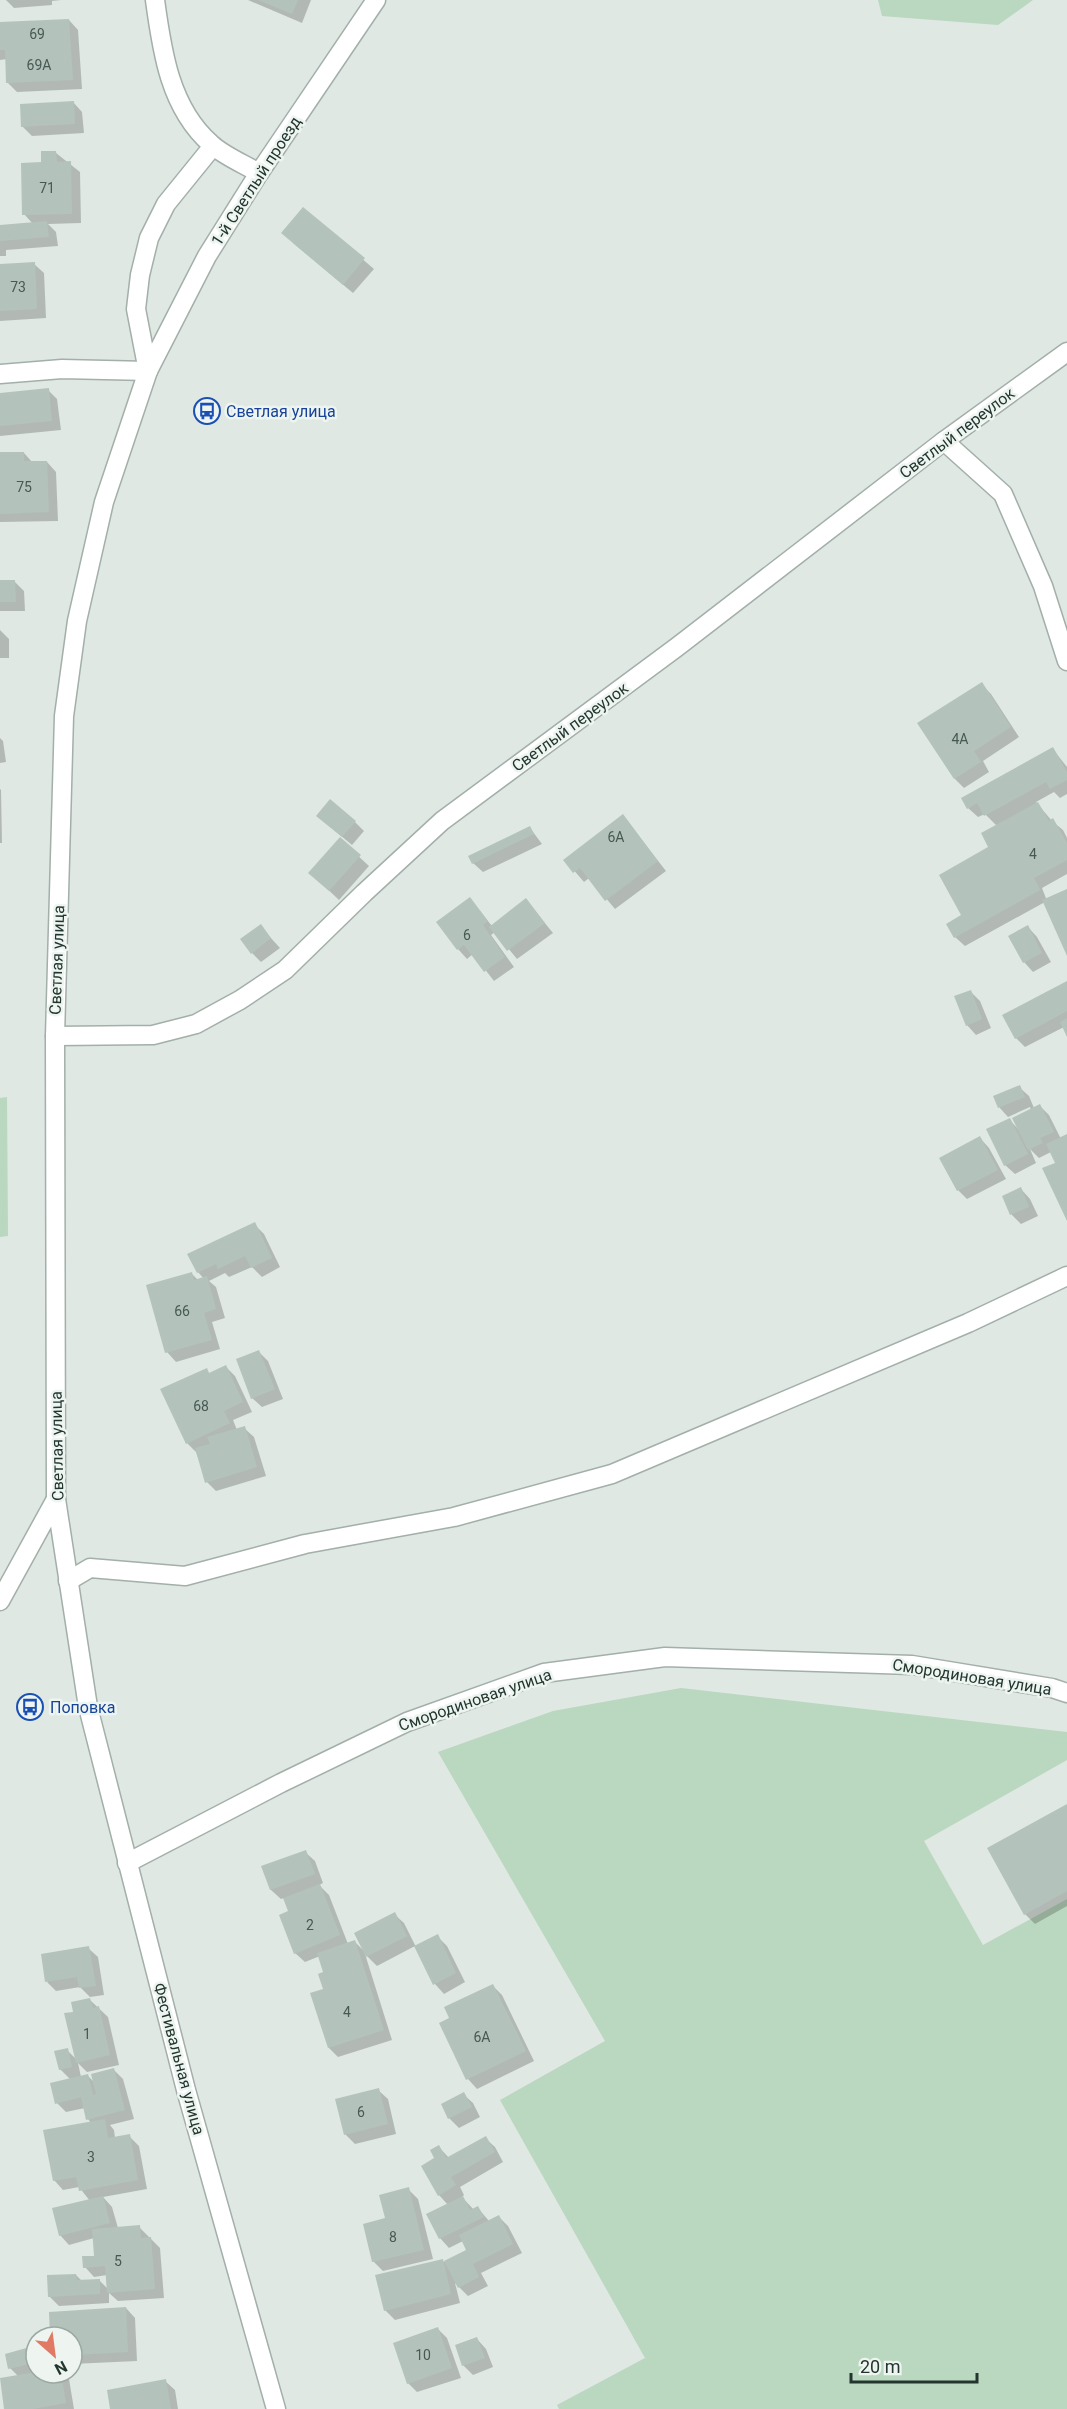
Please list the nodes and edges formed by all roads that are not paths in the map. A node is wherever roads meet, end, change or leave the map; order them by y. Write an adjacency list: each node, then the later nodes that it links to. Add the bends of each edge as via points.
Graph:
1 (155, 0): 3 (street, via 172,86 194,127)
2 (376, 0): 4 (street, 1-й Светлый проезд)
3 (213, 146): 4 (street); 6 (street, via 166,204 149,238 136,309)
4 (259, 173): 6 (street, 1-й Светлый проезд, via 207,256)
5 (1067, 352): 8 (street, Светлый переулок)
6 (148, 371): 7 (street, via 62,369); 10 (street, Светлая улица, via 104,502 77,621 64,716)
7 (0, 374)
8 (944, 441): 9 (street, via 1003,494 1043,586); 10 (street, Светлый переулок, via 677,647 442,821 285,970 196,1024 153,1035)
9 (1067, 661)
10 (55, 1036): 12 (street, Светлая улица)
11 (1067, 1276): 13 (street, via 968,1323 612,1474 454,1517 305,1544 185,1576 90,1568)
12 (56, 1499): 13 (street, Светлая улица); 14 (street)
13 (69, 1581): 16 (street, Светлая улица)
14 (0, 1601)
15 (1067, 1693): 17 (street, Смородиновая улица, via 912,1665 665,1657 544,1673 407,1722 281,1782)
16 (88, 1707): 17 (street, Фестивальная улица)
17 (127, 1863): 18 (street, Фестивальная улица)
18 (276, 2409)

